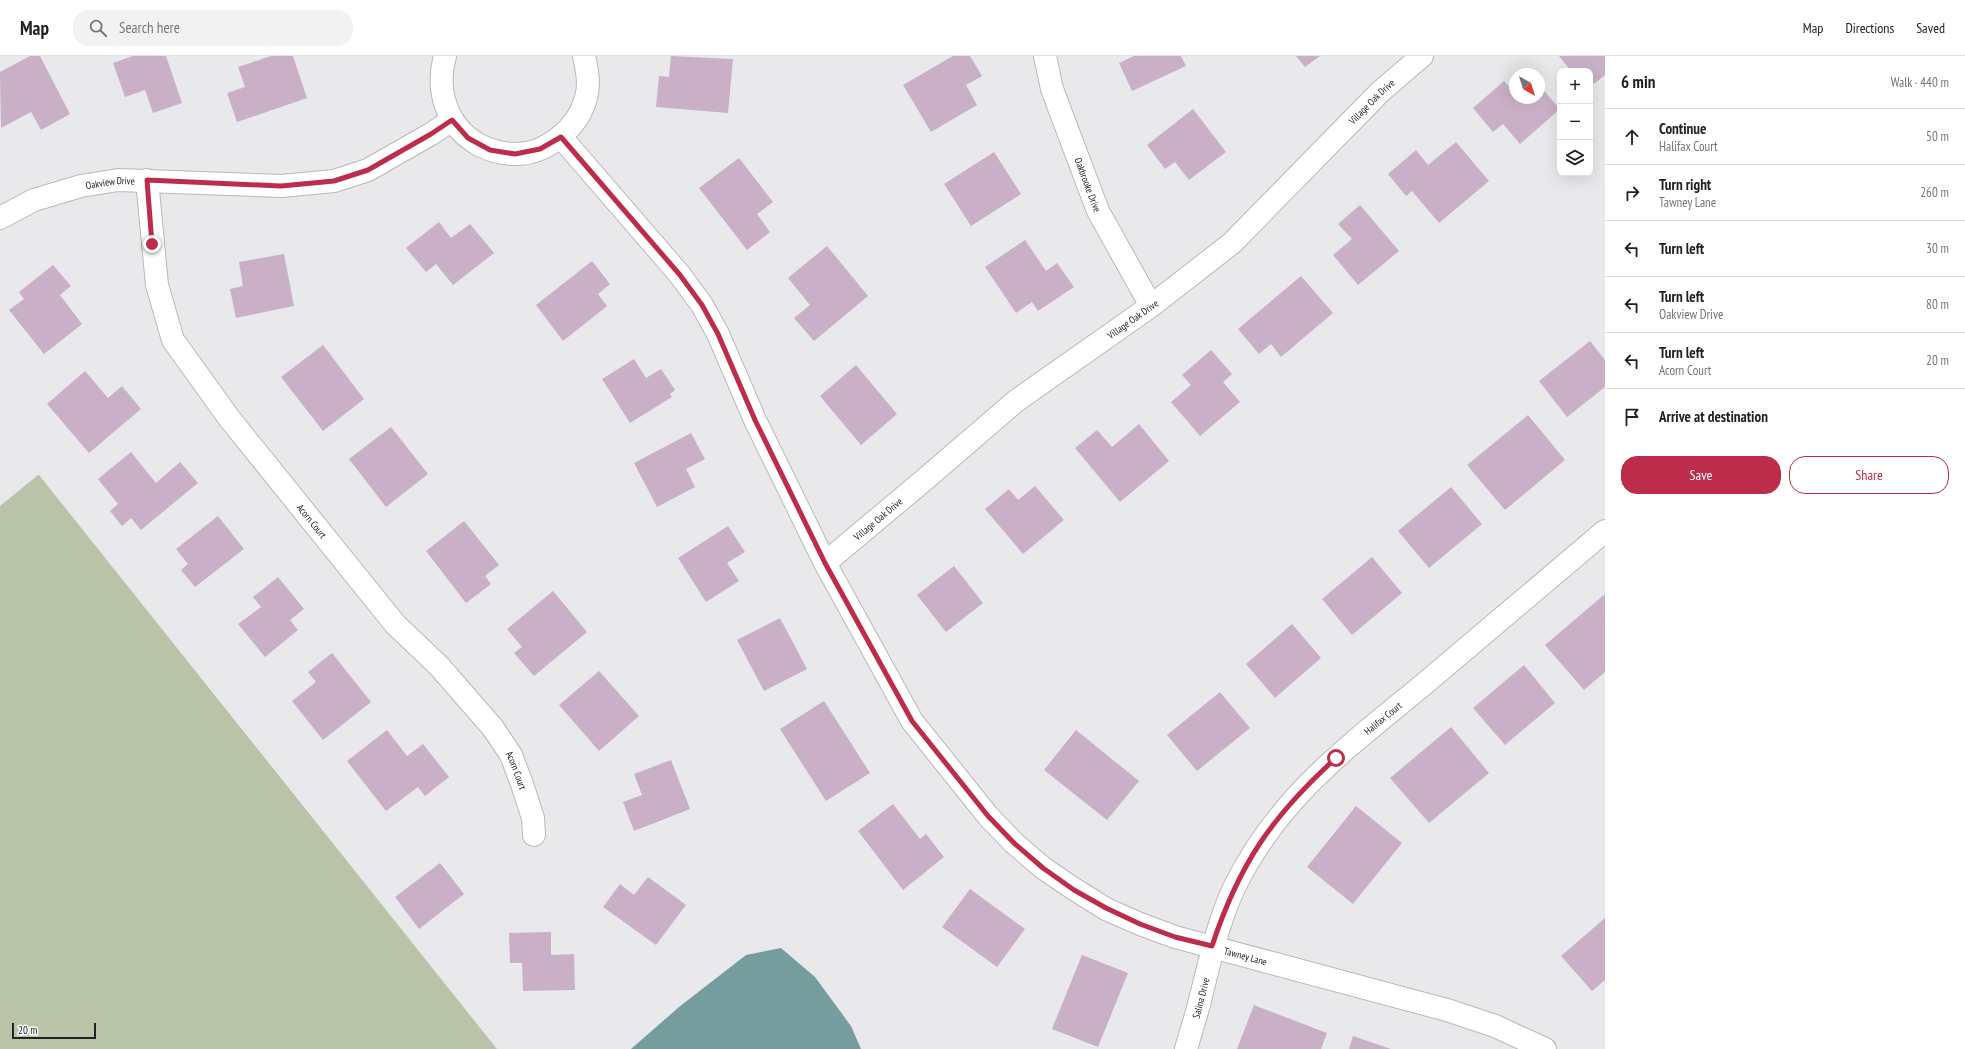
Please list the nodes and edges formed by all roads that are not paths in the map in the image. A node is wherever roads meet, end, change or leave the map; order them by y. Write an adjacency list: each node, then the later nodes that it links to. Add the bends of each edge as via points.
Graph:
1 (445, 56): 5 (street, via 440,72 442,97)
2 (584, 56): 6 (street, via 588,76 586,98 577,120)
3 (1045, 56): 9 (street, Oakbrooke Drive, via 1052,89 1098,211)
4 (1422, 56): 9 (street, Village Oak Drive, via 1380,92 1232,243)
5 (452, 120): 6 (street, via 468,138 490,150 515,154 540,149); 7 (street, Oakview Drive, via 368,170 334,181 281,186)
6 (561, 137): 11 (street, Tawney Lane, via 680,275 702,305)
7 (147, 180): 8 (street, Oakview Drive, via 118,180 81,186 34,200); 12 (street, Acorn Court, via 157,285 173,340 230,418 395,624 439,666 493,728 510,756 522,784 533,818)
8 (0, 218)
9 (1151, 306): 11 (street, Village Oak Drive, via 1016,401)
10 (1605, 531): 13 (street, Halifax Court, via 1336,758 1289,804 1254,851 1235,885)
11 (825, 563): 13 (street, Tawney Lane, via 912,721 988,816 1014,843 1074,890 1106,908 1168,935)
12 (534, 835)
13 (1212, 946): 14 (street, Salina Drive, via 1202,996); 15 (street, Tawney Lane, via 1447,1010 1495,1026)
14 (1186, 1049)
15 (1545, 1049)

